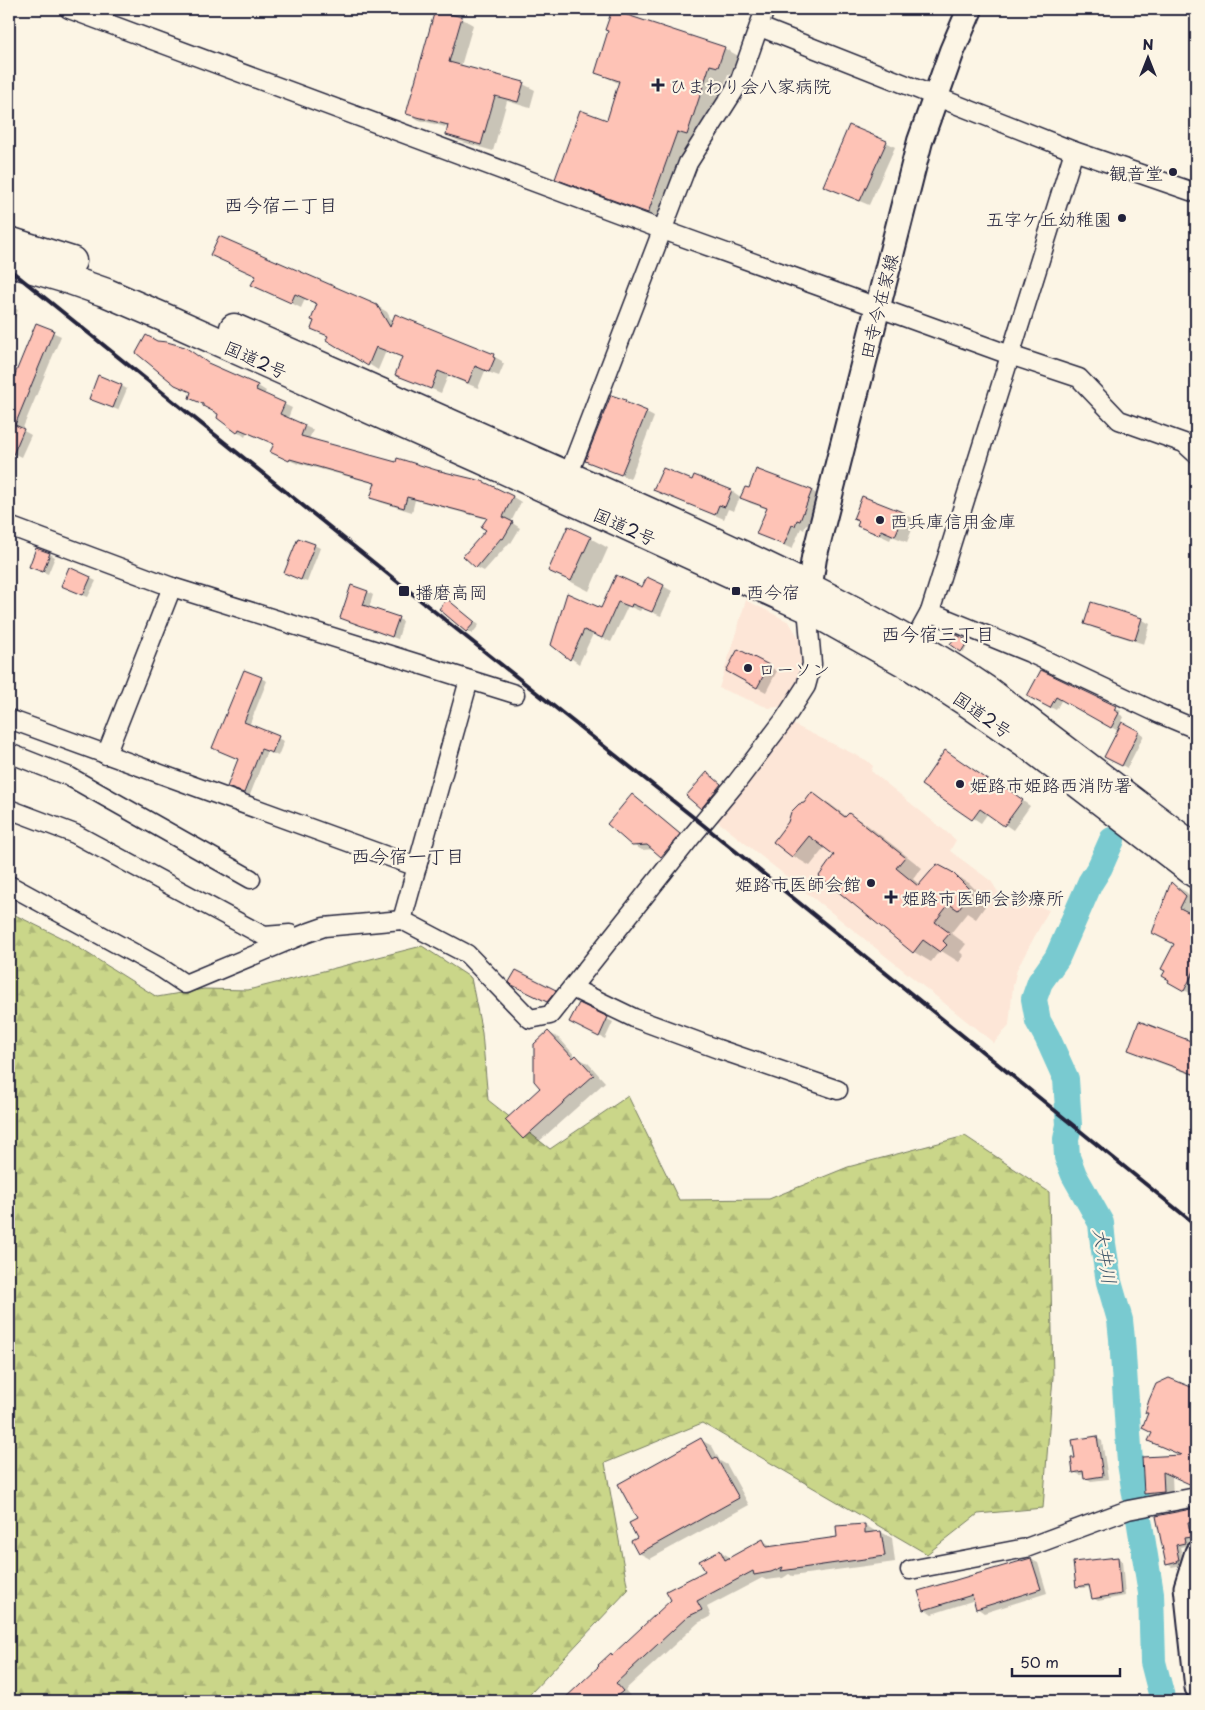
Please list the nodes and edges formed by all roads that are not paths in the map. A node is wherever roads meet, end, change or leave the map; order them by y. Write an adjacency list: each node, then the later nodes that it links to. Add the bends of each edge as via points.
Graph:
1 (69, 9): 8 (street)
2 (765, 9): 4 (street)
3 (970, 9): 5 (main road, 田寺今在家線)
4 (760, 27): 5 (street); 8 (street, via 739,83 688,163)
5 (936, 96): 6 (street); 11 (main road, 田寺今在家線, via 920,141)
6 (1074, 151): 7 (street); 12 (street)
7 (1196, 193)
8 (663, 230): 11 (street); 14 (street)
9 (9, 241): 14 (highway, 国道2号, via 112,275)
10 (19, 265): 17 (highway, 国道2号, via 107,293 480,459)
11 (878, 306): 12 (street); 17 (main road, 田寺今在家線, via 814,558)
12 (1010, 355): 13 (street, via 1079,378 1119,420 1184,443); 18 (street)
13 (1196, 454)
14 (568, 476): 17 (highway, 国道2号)
15 (9, 526): 16 (street)
16 (172, 588): 20 (street); 25 (street)
17 (808, 597): 19 (highway, 国道2号); 29 (highway, 国道2号, via 1024,742); 34 (street, via 812,664 806,686 737,782)
18 (930, 612): 19 (street); 23 (street, via 1030,653)
19 (913, 643): 27 (highway, 国道2号, via 988,691)
20 (469, 680): 21 (street); 28 (street)
21 (515, 694)
22 (9, 719): 25 (street)
23 (1196, 729)
24 (9, 753): 30 (street, via 70,777)
25 (106, 755): 28 (street)
26 (9, 810): 33 (street, via 75,834 264,936)
27 (1196, 849)
28 (417, 867): 32 (street)
29 (1196, 874)
30 (251, 879)
31 (9, 884): 33 (street, via 185,984)
32 (402, 920): 33 (street, via 324,927); 34 (street, via 466,954 530,1019 550,1015)
33 (307, 933)
34 (572, 988): 35 (street, via 634,1018)
35 (838, 1090)
36 (1196, 1497): 38 (street, via 1128,1510 1026,1548)
37 (1196, 1552): 39 (street, via 1185,1587)
38 (910, 1570)
39 (1196, 1688)

